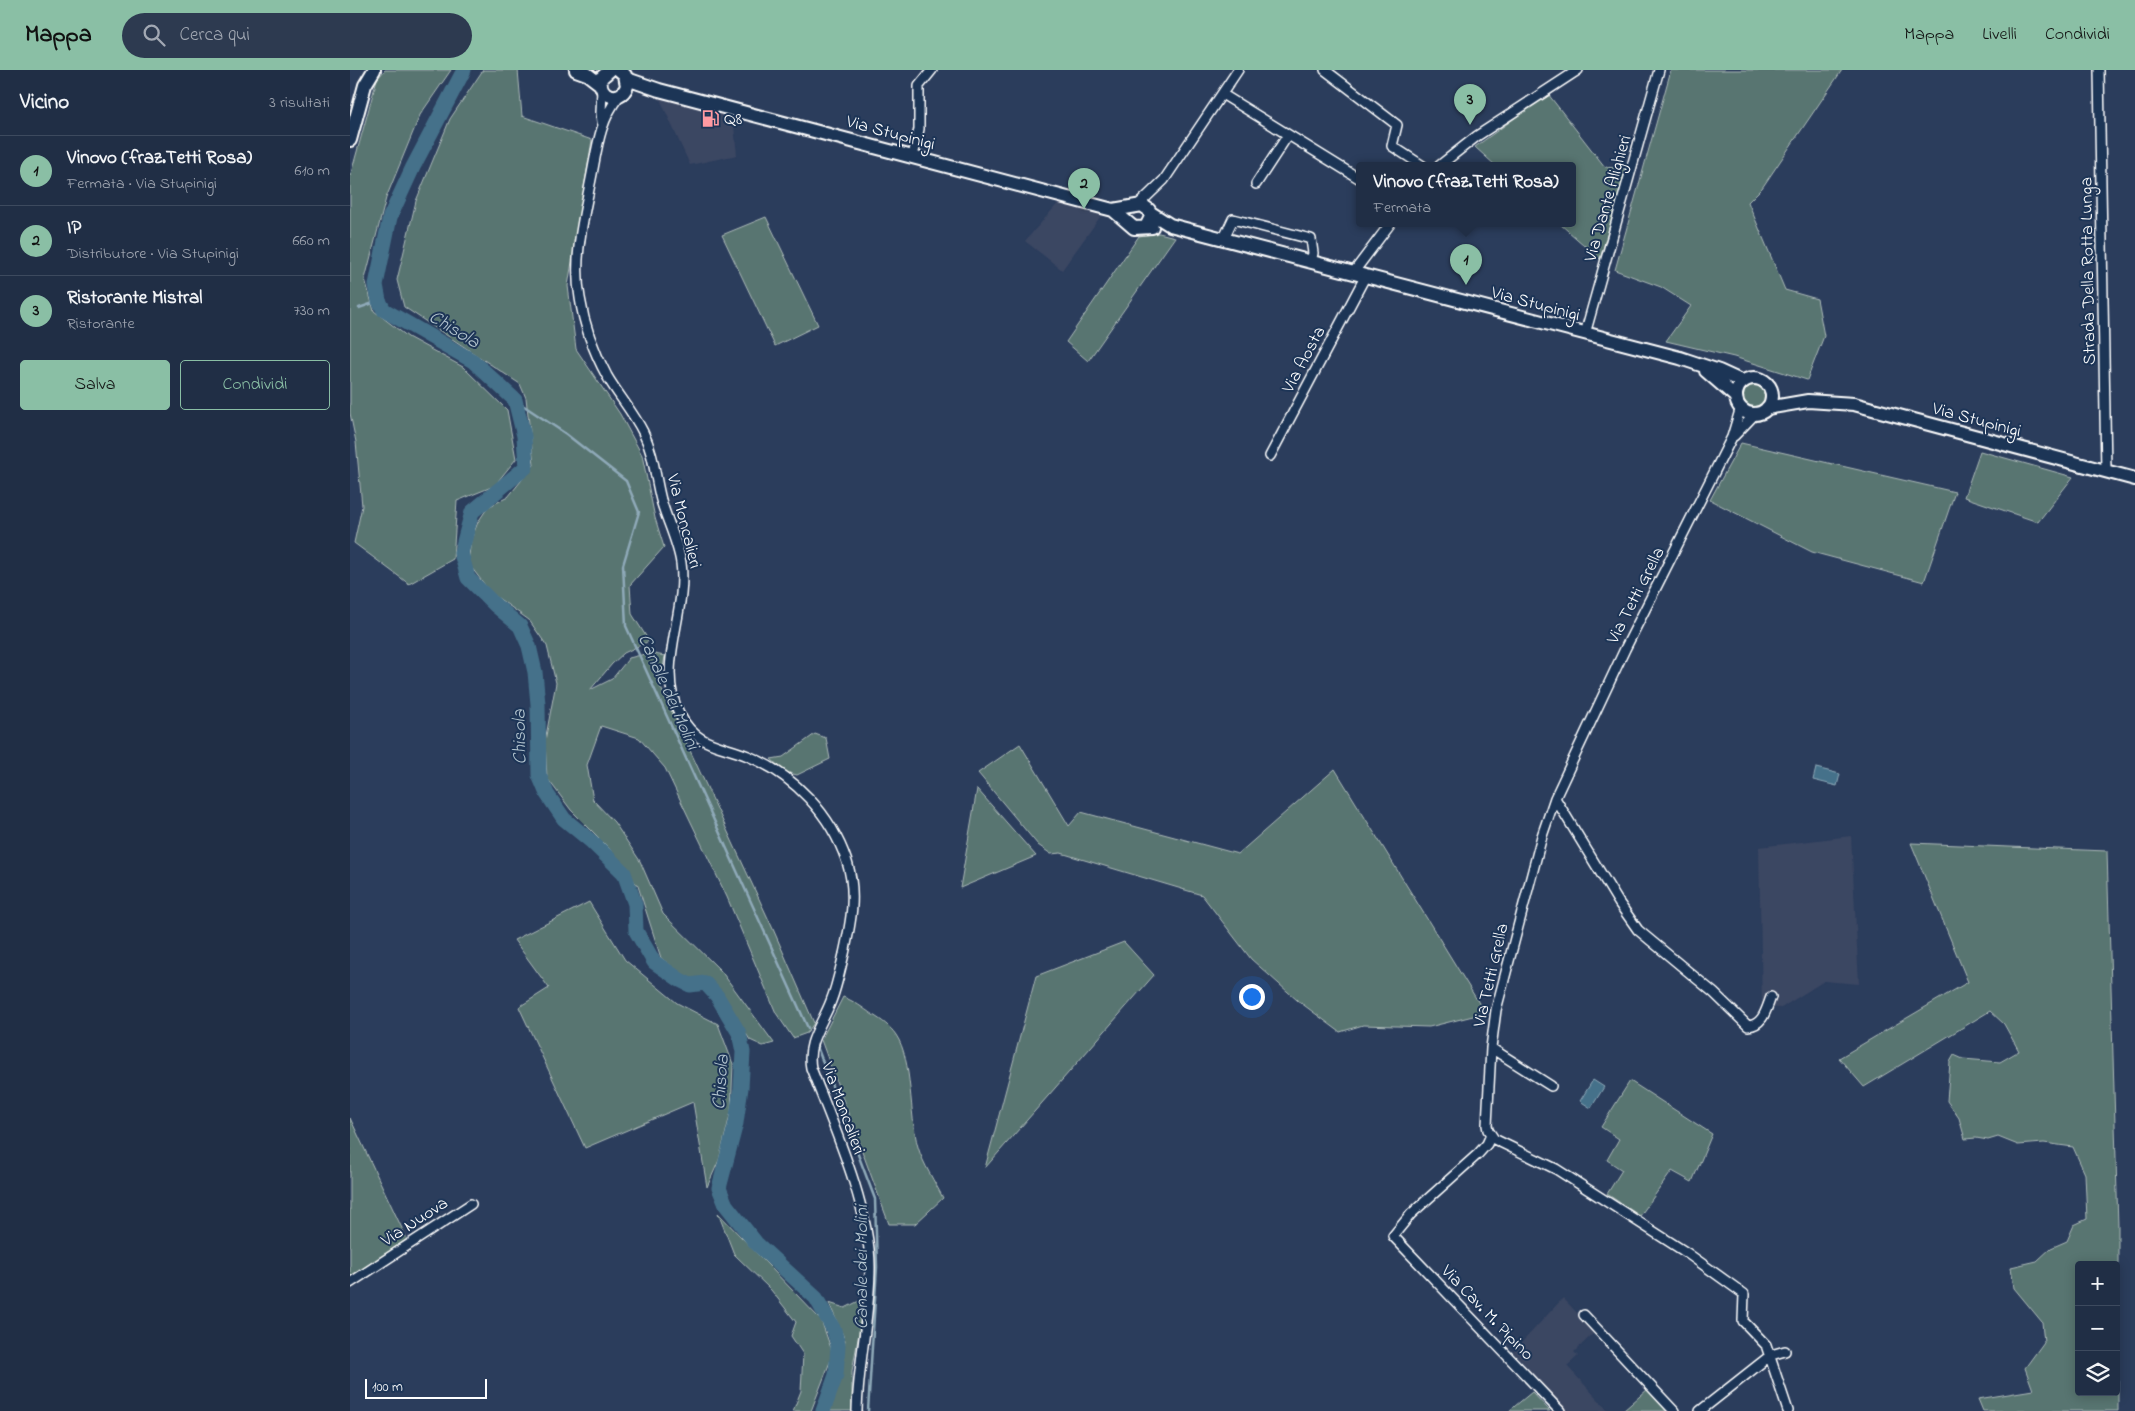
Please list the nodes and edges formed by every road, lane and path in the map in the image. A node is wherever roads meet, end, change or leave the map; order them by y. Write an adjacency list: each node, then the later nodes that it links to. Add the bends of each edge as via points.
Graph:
1 (366, 70): 11 (street)
2 (374, 70): 11 (street)
3 (576, 70): 12 (street, via 587,74)
4 (932, 70): 19 (street, via 919,86 919,129)
5 (1238, 70): 14 (street)
6 (1325, 70): 20 (street, via 1396,125 1392,146)
7 (1578, 70): 21 (street, via 1477,136)
8 (1659, 70): 33 (street, Via Dante Alighieri)
9 (2099, 70): 42 (street, Strada Della Rotta Lunga)
10 (616, 72): 12 (street, via 601,78); 13 (street, Via Stupinigi); 15 (street, via 627,86)
11 (365, 86): 18 (street)
12 (601, 86): 15 (street, via 610,96); 16 (street, Via Moncalieri)
13 (659, 90): 15 (street, Via Stupinigi, via 633,90); 19 (street, Via Stupinigi)
14 (1222, 94): 17 (street); 24 (street)
15 (621, 95): 16 (street, Via Moncalieri)
16 (602, 122): 54 (street, Via Moncalieri, via 582,223 577,266 579,297 589,337 606,374 642,430 651,451 660,497 681,560 683,582 670,680 673,698 689,730 705,742 769,766 811,800 836,836 853,885 853,914 837,985 811,1042 809,1056 855,1188 869,1248 869,1291)
17 (1288, 135): 22 (street); 23 (street)
18 (350, 140)
19 (913, 156): 25 (street, Via Stupinigi)
20 (1417, 162)
21 (1444, 162)
22 (1356, 178)
23 (1256, 184)
24 (1142, 209): 25 (street, Via Stupinigi); 26 (street, via 1127,215); 27 (street, Via Stupinigi); 28 (street, via 1151,221)
25 (1113, 210): 26 (street, Via Stupinigi)
26 (1128, 223): 28 (street, via 1138,229)
27 (1170, 225): 28 (street, Via Stupinigi); 30 (street, Via Stupinigi)
28 (1146, 227)
29 (1388, 227): 32 (street, Via Aosta)
30 (1224, 238): 31 (street, Via Stupinigi); 31 (street, via 1233,219 1311,239)
31 (1312, 262): 32 (street, Via Stupinigi)
32 (1359, 275): 33 (street, Via Stupinigi); 41 (street, Via Aosta)
33 (1585, 334): 34 (street, Via Stupinigi)
34 (1694, 363): 35 (street, Via Stupinigi); 38 (street, Via Stupinigi, via 1716,378)
35 (1743, 382): 36 (street, Via Stupinigi, via 1760,379); 38 (street, via 1737,392)
36 (1770, 386): 37 (street, Via Stupinigi, via 1780,393); 39 (street, via 1772,398)
37 (1808, 401): 39 (street, Via Stupinigi); 42 (street, Via Stupinigi, via 1865,407)
38 (1739, 402): 39 (street, Via Stupinigi, via 1745,411); 40 (street, Via Tetti Grella)
39 (1761, 411): 40 (street, Via Tetti Grella)
40 (1732, 438): 44 (street, Via Tetti Grella, via 1625,649)
41 (1270, 456)
42 (2106, 471): 43 (street, Via Stupinigi)
43 (2135, 479)
44 (1555, 798): 45 (street, via 1638,930 1714,993 1748,1026 1756,1026 1761,1021); 46 (street, Via Tetti Grella, via 1499,1000)
45 (1771, 998)
46 (1491, 1048): 47 (street); 48 (street, Via Tetti Grella, via 1487,1125)
47 (1551, 1086)
48 (1491, 1135): 53 (street, via 1500,1143 1556,1169 1740,1290 1745,1296 1743,1321 1766,1345); 55 (street, Via Cav. M. Pipino, via 1478,1154 1411,1214 1393,1236)
49 (471, 1204): 50 (street, Via Nuova)
50 (350, 1283)
51 (1584, 1315): 56 (street)
52 (1785, 1351): 53 (street)
53 (1770, 1355): 57 (street); 58 (street)
54 (857, 1411)
55 (1560, 1411)
56 (1674, 1411)
57 (1700, 1411)
58 (1788, 1411)

